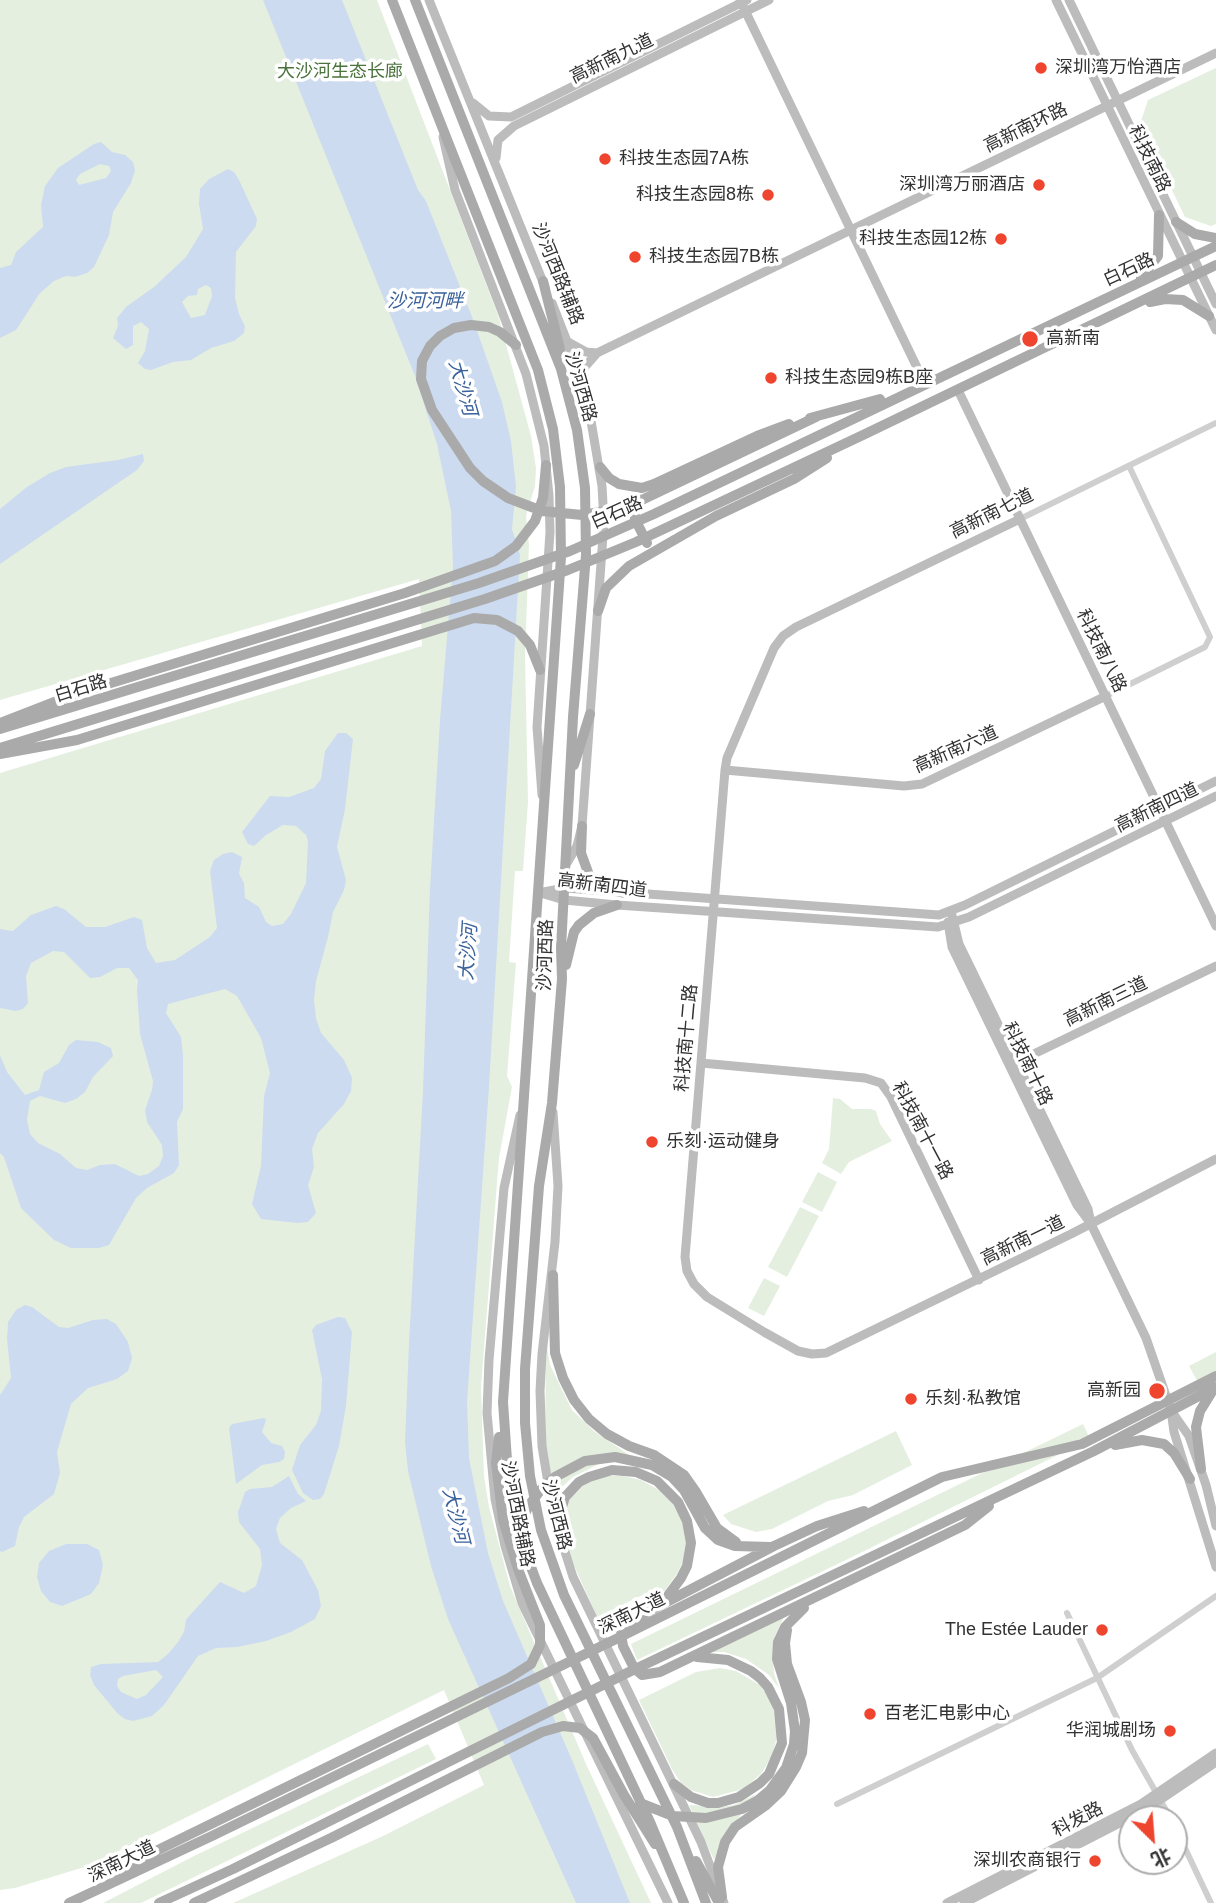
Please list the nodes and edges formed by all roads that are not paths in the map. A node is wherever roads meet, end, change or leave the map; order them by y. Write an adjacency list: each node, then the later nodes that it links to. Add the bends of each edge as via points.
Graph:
1 (392, 0): 12 (main road, 沙河西路)
2 (415, 0): 37 (main road, 沙河西路, via 550,341)
3 (429, 0): 9 (street, 沙河西路辅路)
4 (769, 0): 7 (street, 高新南九道)
5 (1056, 0): 11 (street, 科技南路)
6 (1069, 0): 10 (street, 科技南路)
7 (743, 4): 9 (street, 高新南九道, via 511,117 489,116); 13 (street, 高新南九道, via 514,126 498,140); 16 (street)
8 (1216, 53): 10 (street, 高新南环路)
9 (470, 99): 13 (street, 沙河西路辅路)
10 (1118, 101): 11 (street, 高新南环路); 15 (street, 科技南路)
11 (1107, 106): 14 (street, 科技南路); 16 (street, 高新南环路)
12 (435, 109): 31 (street, via 455,190); 63 (main road, 沙河西路, via 532,354 554,439 562,531)
13 (496, 167): 24 (street, 沙河西路辅路)
14 (1159, 215): 20 (street, 科技南路); 25 (main road, via 1158,256)
15 (1176, 222): 17 (main road, via 1195,234); 19 (street, 科技南路)
16 (851, 231): 32 (street, 高新南环路); 34 (street)
17 (1216, 238)
18 (1216, 246): 19 (main road, 白石路)
19 (1193, 257): 20 (main road, 白石路); 22 (street, 科技南路)
20 (1181, 262): 23 (street, 科技南路); 25 (main road, 白石路)
21 (1216, 265): 22 (main road, 白石路)
22 (1200, 273): 23 (main road, 白石路); 26 (street, 科技南路)
23 (1189, 278): 27 (main road, 白石路); 28 (street, 科技南路)
24 (543, 281): 30 (street, 沙河西路辅路); 37 (main road)
25 (1136, 284): 34 (main road, 白石路)
26 (1216, 304)
27 (1129, 307): 28 (main road, via 1174,299 1191,303); 35 (main road, 白石路)
28 (1209, 316): 29 (street, 科技南路)
29 (1216, 330)
30 (568, 342): 32 (street); 33 (street, 沙河西路辅路)
31 (516, 345): 38 (main road, via 489,327 471,325 443,333 427,350 421,379 432,410 483,481 516,502 542,511 593,514 615,510); 41 (street)
32 (597, 353): 33 (street, via 583,369)
33 (581, 381): 43 (street, 沙河西路辅路)
34 (925, 384): 36 (main road, 白石路)
35 (958, 390): 40 (main road, 白石路); 45 (street, 科技南八路)
36 (904, 393): 38 (main road); 55 (main road, 白石路, via 643,519 541,562)
37 (572, 410): 59 (main road, 沙河西路, via 583,470 587,534)
38 (816, 417): 44 (main road, via 764,433)
39 (1216, 423): 42 (street, 高新南七道)
40 (863, 435): 46 (main road, via 794,479); 56 (main road, 白石路, via 636,542 527,585)
41 (547, 465): 47 (main road, via 535,522 519,544 487,565); 51 (street, via 550,532)
42 (1129, 466): 45 (street, 高新南七道); 52 (street, via 1210,637 1205,647)
43 (600, 467): 44 (main road, via 624,485 642,488); 48 (street, 沙河西路辅路, via 603,543)
44 (654, 484): 46 (main road, via 639,497 635,519 648,543)
45 (1020, 519): 50 (street, 高新南七道); 52 (street, 科技南八路)
46 (671, 540): 48 (main road, via 615,577)
47 (428, 584): 49 (main road, via 437,603 435,622); 54 (main road, via 75,694)
48 (597, 611): 53 (street, 沙河西路辅路)
49 (424, 632): 51 (main road, via 474,618 497,620 518,631 533,650); 57 (main road, via 77,740)
50 (783, 636): 58 (street, 科技南十二路)
51 (540, 670): 63 (street, via 537,727)
52 (1105, 696): 58 (street, 高新南六道, via 922,784); 62 (street, 科技南八路)
53 (590, 713): 59 (main road); 65 (street, 沙河西路辅路)
54 (0, 723)
55 (0, 729)
56 (0, 748)
57 (0, 754)
58 (725, 770): 71 (street, 科技南十二路)
59 (570, 779): 66 (main road, 沙河西路)
60 (1216, 781): 62 (street, 高新南四道)
61 (1216, 796): 64 (street, 高新南四道)
62 (1160, 809): 64 (street, 科技南八路); 74 (street, 高新南四道)
63 (543, 817): 68 (main road, 沙河西路)
64 (1166, 821): 75 (street, 高新南四道); 76 (street, 科技南八路)
65 (582, 826): 66 (street, 沙河西路辅路); 69 (main road, via 581,853 589,874 603,886)
66 (567, 863): 67 (main road, 沙河西路)
67 (565, 888): 68 (street, 高新南四道); 69 (street, 高新南四道); 70 (main road, 沙河西路)
68 (538, 893): 70 (street, 高新南四道); 81 (main road, 沙河西路)
69 (624, 893): 71 (street, 高新南四道)
70 (564, 900): 72 (street, 高新南四道); 78 (main road, 沙河西路)
71 (714, 900): 73 (street, 科技南十二路); 74 (street, 高新南四道, via 932,916)
72 (617, 905): 73 (street, 高新南四道); 78 (main road, via 579,925)
73 (713, 911): 75 (street, 高新南四道, via 932,927); 79 (street, 科技南十二路)
74 (949, 912): 75 (street, 科技南十路)
75 (951, 924): 80 (street, 科技南十路)
76 (1216, 926)
77 (1216, 966): 80 (street, 高新南三道)
78 (562, 979): 82 (main road, 沙河西路)
79 (701, 1063): 86 (street, 科技南十一路, via 881,1083); 87 (street, 科技南十二路, via 685,1256 690,1277 715,1302 798,1351 819,1354)
80 (1013, 1064): 84 (street, 科技南十路, via 1088,1209)
81 (523, 1100): 91 (main road, 沙河西路); 104 (street, 沙河西路辅路, via 506,1172 488,1387 495,1499)
82 (552, 1103): 85 (street, 沙河西路辅路, via 558,1186); 119 (main road, 沙河西路, via 539,1186 525,1369 525,1423 535,1506 564,1595)
83 (1216, 1159): 84 (street, 高新南一道)
84 (1091, 1224): 86 (street, 高新南一道); 90 (street, 科技南十路, via 1146,1338)
85 (553, 1275): 97 (street, 沙河西路辅路, via 540,1410 544,1466); 101 (main road, via 555,1353 582,1411 607,1434 675,1468 691,1483 722,1533)
86 (979, 1280): 87 (street, 高新南一道)
87 (841, 1348)
88 (1216, 1376): 90 (main road, 深南大道)
89 (1216, 1387): 90 (main road, 深南大道); 93 (main road, via 1198,1419)
90 (1169, 1406): 92 (main road, 深南大道); 93 (street, via 1184,1426); 94 (street); 96 (main road, 深南大道, via 1082,1444 942,1477)
91 (502, 1420): 121 (main road, 沙河西路, via 511,1493 528,1559); 122 (main road, via 496,1463 503,1520 541,1633 531,1664 158,1850)
92 (1094, 1451): 94 (main road, via 1130,1441 1160,1442 1174,1453); 95 (main road, 深南大道)
93 (1200, 1469): 98 (street)
94 (1190, 1479): 102 (street)
95 (1003, 1495): 99 (main road, 深南大道); 103 (main road, via 965,1525)
96 (891, 1503): 100 (main road); 109 (main road, 深南大道)
97 (556, 1526): 109 (main road, via 560,1506 571,1489 612,1470 636,1472 665,1487 683,1511 691,1543 687,1566 652,1613); 115 (street, 沙河西路辅路, via 578,1587)
98 (1216, 1526)
99 (930, 1530): 103 (main road); 110 (main road, 深南大道)
100 (774, 1546): 101 (main road); 106 (main road, via 627,1625 621,1640 634,1668 642,1675 654,1675)
101 (749, 1547): 104 (main road, via 726,1544 711,1534 672,1477 652,1465 615,1457 585,1461 542,1488 520,1523 513,1546)
102 (1216, 1567)
103 (867, 1573): 106 (main road)
104 (513, 1575): 114 (street, 沙河西路辅路)
105 (1216, 1596): 111 (street)
106 (815, 1598): 108 (main road)
107 (1067, 1613): 111 (street)
108 (794, 1617): 114 (main road, via 778,1642 777,1659 793,1713 792,1752 782,1775 757,1801 706,1818 664,1814 629,1796); 123 (main road, via 786,1633 785,1654 803,1711 802,1753 780,1791 736,1827 725,1842 718,1867)
109 (616, 1639): 122 (main road, 深南大道)
110 (629, 1672): 115 (main road, via 667,1660 727,1660 751,1671 775,1698 782,1720 782,1743 775,1763 760,1783 739,1797 718,1803 691,1797); 125 (main road, 深南大道)
111 (1097, 1678): 116 (street); 117 (street)
112 (1216, 1753): 116 (street, 科发路)
113 (1216, 1762): 116 (street, 科发路)
114 (600, 1763): 127 (street, 沙河西路辅路)
115 (674, 1784): 123 (street, 沙河西路辅路)
116 (1159, 1797): 118 (street); 130 (street, 科发路); 131 (street, 科发路, via 1092,1838)
117 (836, 1804)
118 (1163, 1805)
119 (677, 1827): 123 (main road); 129 (main road, 沙河西路)
120 (1188, 1854): 132 (street)
121 (674, 1875): 126 (main road, via 597,1743 572,1726 555,1727 486,1759); 128 (main road, 沙河西路)
122 (88, 1896): 124 (main road, 深南大道)
123 (722, 1901)
124 (69, 1903)
125 (159, 1903)
126 (194, 1903)
127 (668, 1903)
128 (684, 1903)
129 (706, 1903)
130 (947, 1903)
131 (964, 1903)
132 (1212, 1903)

